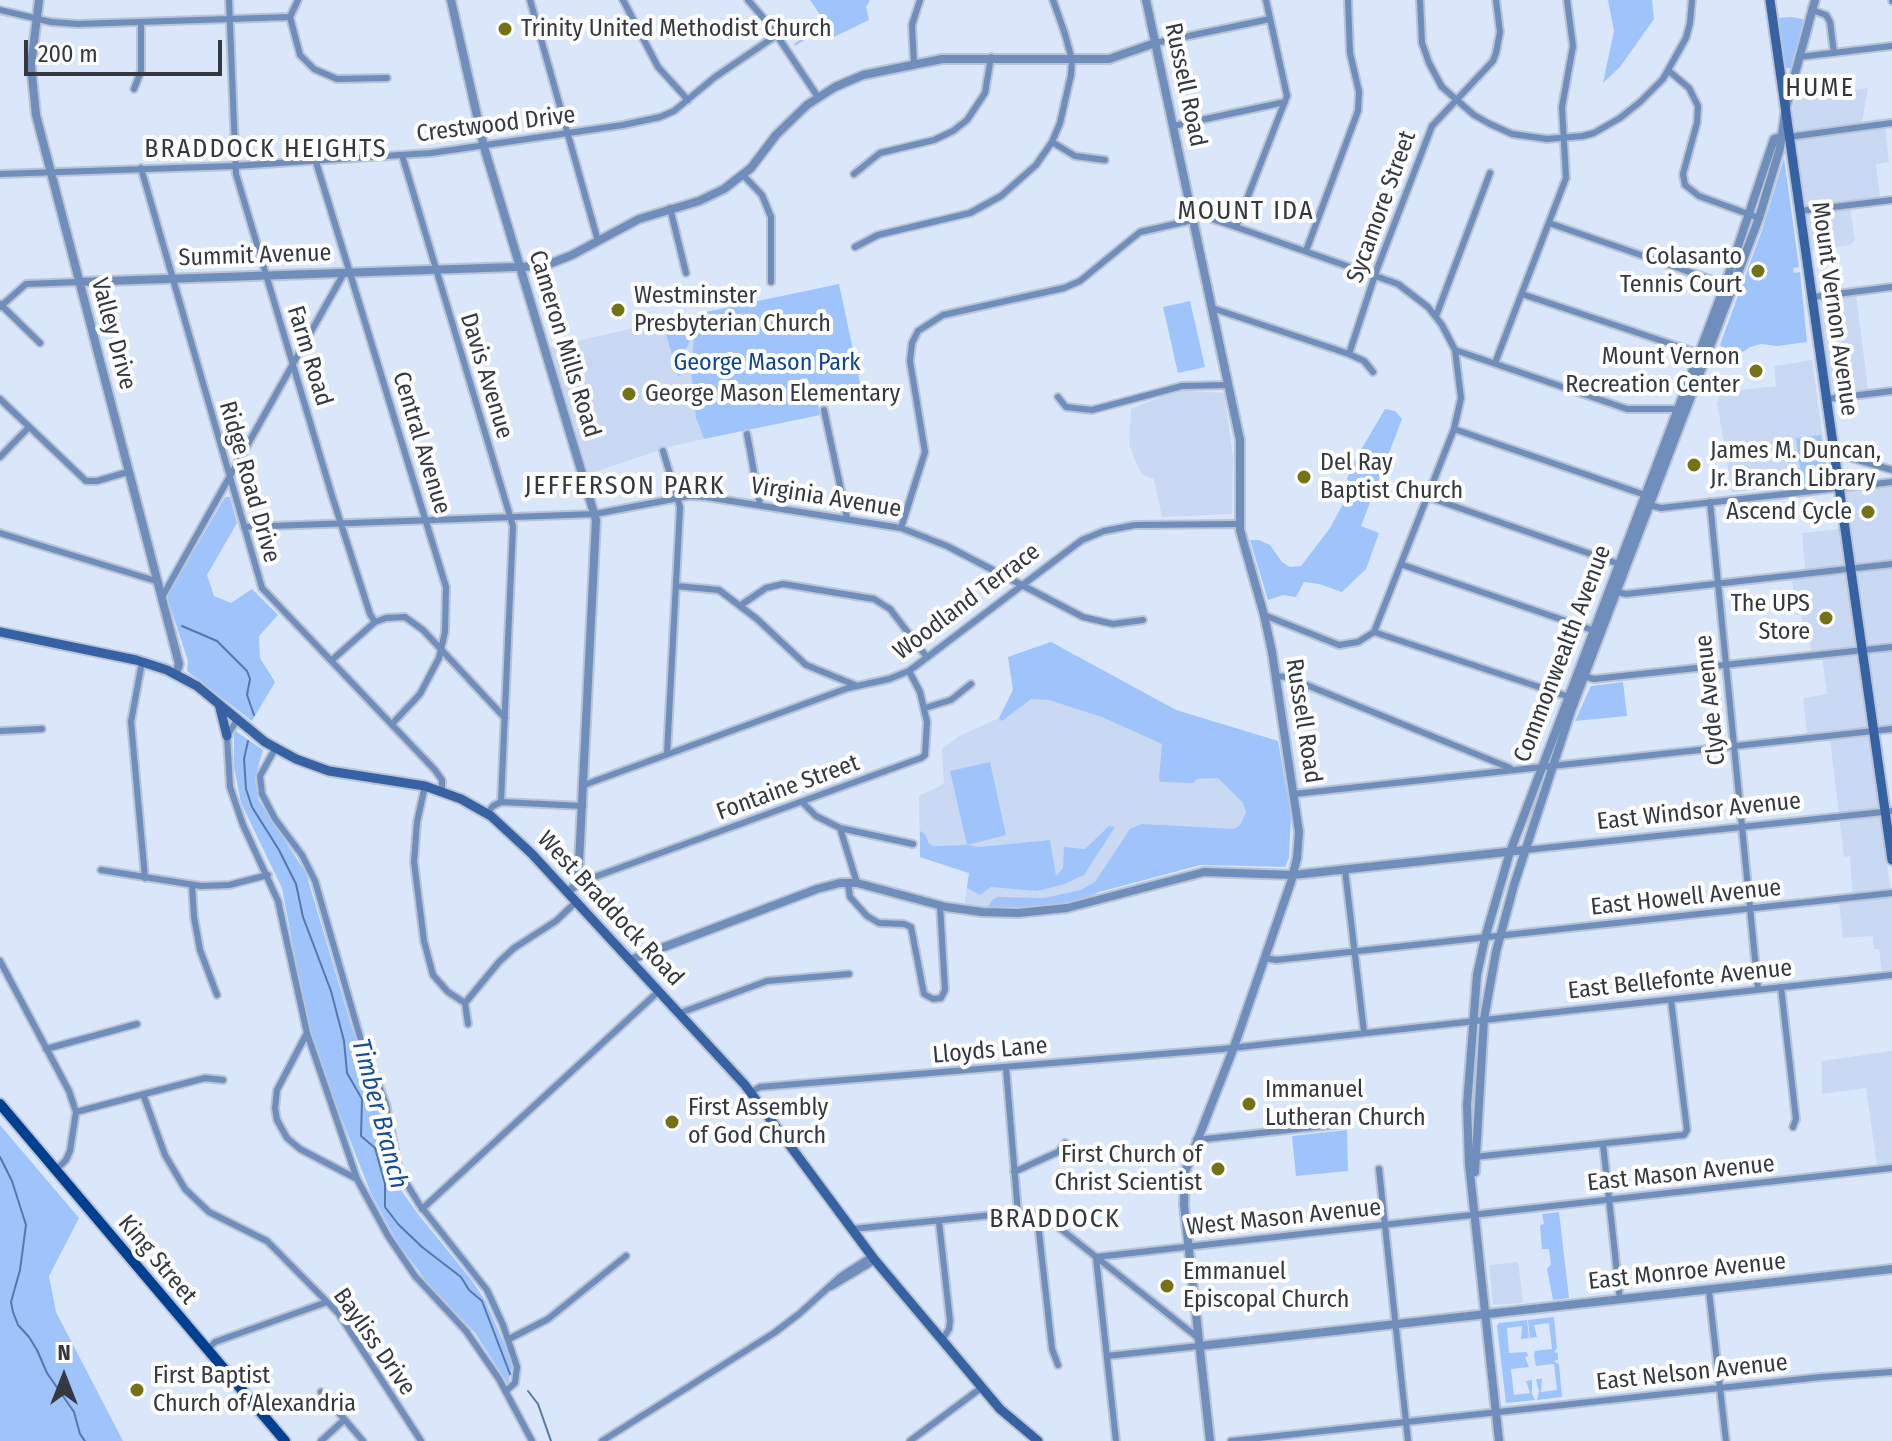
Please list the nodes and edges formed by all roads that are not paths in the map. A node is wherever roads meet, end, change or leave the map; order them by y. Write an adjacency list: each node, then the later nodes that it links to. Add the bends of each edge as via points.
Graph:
1 (39, 0): 22 (street, Valley Drive)
2 (229, 0): 24 (street, Farm Road)
3 (298, 0): 21 (street)
4 (451, 0): 48 (street, Cameron Mills Road)
5 (530, 0): 44 (street)
6 (623, 0): 39 (street, via 658,67)
7 (748, 0): 26 (street)
8 (920, 0): 33 (street, via 912,25)
9 (1053, 0): 32 (street)
10 (1146, 0): 27 (street, Russell Road)
11 (1266, 0): 23 (street)
12 (1348, 0): 70 (street, via 1358,111)
13 (1420, 0): 38 (street, via 1422,43 1429,63 1442,87)
14 (1496, 0): 38 (street, Sycamore Street, via 1500,32 1493,61)
15 (1567, 0): 46 (street, via 1573,46 1562,107)
16 (1692, 0): 34 (street, via 1688,31)
17 (1770, 0): 41 (main road, Mount Vernon Avenue)
18 (1815, 0): 20 (street)
19 (0, 10): 22 (street)
20 (1812, 10): 29 (street, via 1830,22); 31 (street)
21 (290, 17): 24 (street); 35 (street, via 300,55 314,69 337,79)
22 (35, 18): 25 (street); 54 (street, Valley Drive, via 33,96)
23 (1270, 19): 27 (street); 40 (street)
24 (230, 20): 25 (street); 52 (street, Farm Road)
25 (141, 23): 36 (street, via 141,71)
26 (777, 35): 37 (street); 39 (street, Crestwood Drive)
27 (1155, 43): 32 (street, Summit Avenue, via 1109,59); 43 (street, Russell Road)
28 (1892, 46): 29 (street)
29 (1834, 53): 31 (street)
30 (991, 57): 32 (street, Summit Avenue); 33 (street, Summit Avenue); 57 (street, via 985,93 967,120 934,140 880,153)
31 (1799, 57): 41 (street)
32 (1072, 60): 47 (street, via 1067,103)
33 (914, 64): 37 (street, Summit Avenue, via 863,75)
34 (1669, 71): 46 (street, via 1620,118 1594,133); 63 (street, via 1689,88 1698,106 1685,185 1690,192)
35 (387, 78)
36 (134, 89)
37 (818, 97): 58 (street, Summit Avenue)
38 (1457, 98): 46 (street, via 1474,115 1512,134); 76 (street, Sycamore Street, via 1432,126)
39 (688, 100): 44 (street, Crestwood Drive, via 660,117)
40 (1285, 102): 43 (street); 67 (street)
41 (1786, 107): 45 (main road, Mount Vernon Avenue)
42 (1892, 123): 45 (street)
43 (1173, 126): 64 (street, Russell Road)
44 (568, 135): 48 (street, Crestwood Drive); 68 (street)
45 (1785, 137): 59 (street, Commonwealth Avenue); 62 (main road, Mount Vernon Avenue)
46 (1565, 138): 66 (street, via 1566,178)
47 (1052, 142): 50 (street, via 1075,156); 69 (street, via 1020,182 988,204 945,221 878,235)
48 (484, 147): 49 (street, Crestwood Drive); 71 (street, Cameron Mills Road)
49 (402, 155): 51 (street, Crestwood Drive); 72 (street, Davis Avenue)
50 (1105, 160)
51 (316, 162): 52 (street, Crestwood Drive); 73 (street, Central Avenue)
52 (234, 166): 53 (street, Crestwood Drive); 75 (street, Farm Road)
53 (141, 168): 54 (street, Crestwood Drive); 77 (street, Ridge Road Drive)
54 (49, 171): 56 (street, Crestwood Drive); 78 (street, Valley Drive)
55 (1490, 173): 86 (street)
56 (0, 174)
57 (854, 174)
58 (743, 175): 61 (street, Summit Avenue, via 699,201); 79 (street, via 769,210)
59 (1765, 185): 63 (street, Commonwealth Avenue); 65 (street, Commonwealth Avenue)
60 (1892, 200): 62 (street)
61 (670, 208): 68 (street, Summit Avenue); 74 (street)
62 (1800, 211): 83 (main road, Mount Vernon Avenue)
63 (1750, 215): 65 (street); 80 (street, Commonwealth Avenue)
64 (1193, 218): 67 (street, via 1200,215); 85 (street, Russell Road); 125 (street, via 1140,232 1064,288 943,315 918,331 910,361 925,452)
65 (1759, 218): 80 (street, Commonwealth Avenue)
66 (1549, 223): 80 (street); 82 (street)
67 (1236, 227): 70 (street)
68 (598, 241): 71 (street, Summit Avenue, via 552,263)
69 (855, 247)
70 (1306, 251): 76 (street)
71 (519, 266): 72 (street, Summit Avenue); 118 (street, Cameron Mills Road)
72 (434, 269): 73 (street, Summit Avenue); 119 (street, Davis Avenue)
73 (347, 273): 75 (street, Summit Avenue); 92 (street); 121 (street, Central Avenue)
74 (686, 273)
75 (266, 275): 77 (street, Summit Avenue); 92 (street, Farm Road)
76 (1375, 275): 86 (street, via 1408,290); 89 (street, Sycamore Street)
77 (172, 279): 78 (street, Summit Avenue); 110 (street, Ridge Road Drive)
78 (78, 282): 84 (street, Summit Avenue, via 26,284); 109 (street, Valley Drive)
79 (771, 282)
80 (1730, 286): 90 (street, Commonwealth Avenue)
81 (1892, 287): 83 (street)
82 (1522, 294): 90 (street); 91 (street)
83 (1813, 297): 98 (main road, Mount Vernon Avenue)
84 (0, 305): 87 (street)
85 (1212, 308): 89 (street); 94 (street, Russell Road)
86 (1436, 316): 88 (street)
87 (40, 343)
88 (1455, 350): 91 (street); 103 (street, via 1461,398)
89 (1349, 354): 93 (street)
90 (1703, 355): 99 (street, Commonwealth Avenue); 100 (street, Commonwealth Avenue)
91 (1495, 363): 100 (street, via 1627,409)
92 (293, 364): 110 (street); 122 (street, Farm Road)
93 (1373, 372)
94 (1229, 385): 96 (street, via 1182,386 1092,410 1066,407); 123 (street, Russell Road, via 1240,443)
95 (1892, 391): 98 (street)
96 (1058, 397)
97 (0, 399): 102 (street)
98 (1827, 399): 106 (main road, Mount Vernon Avenue)
99 (1688, 408): 100 (street); 115 (street, Commonwealth Avenue)
100 (1678, 409): 115 (street, Commonwealth Avenue)
101 (824, 410): 120 (street)
102 (29, 427): 107 (street); 109 (street, via 86,481)
103 (1454, 429): 113 (street); 115 (street)
104 (747, 434): 117 (street)
105 (663, 451): 114 (street)
106 (1833, 452): 108 (street); 112 (main road, Mount Vernon Avenue)
107 (0, 457)
108 (1892, 470)
109 (128, 472): 131 (street, Valley Drive)
110 (230, 478): 124 (street, Ridge Road Drive); 136 (street)
111 (1892, 482): 112 (street)
112 (1839, 488): 116 (street); 130 (main road, Mount Vernon Avenue)
113 (1428, 497): 128 (street); 129 (street)
114 (678, 498): 117 (street, Virginia Avenue); 118 (street, Virginia Avenue); 134 (street)
115 (1647, 500): 116 (street, via 1661,508); 129 (street, Commonwealth Avenue)
116 (1710, 502): 132 (street, Clyde Avenue)
117 (760, 505): 120 (street, Virginia Avenue)
118 (595, 514): 119 (street, Virginia Avenue); 174 (street, Cameron Mills Road)
119 (511, 518): 121 (street, Virginia Avenue); 160 (street, Davis Avenue, via 515,535)
120 (847, 518): 125 (street, Virginia Avenue)
121 (426, 521): 122 (street, Virginia Avenue); 145 (street, Central Avenue, via 446,587)
122 (341, 524): 124 (street, Virginia Avenue); 140 (street, Farm Road)
123 (1239, 524): 133 (street, Woodland Terrace, via 1135,525 1104,531 1082,540); 138 (street, Russell Road)
124 (244, 527): 148 (street, Ridge Road Drive, via 262,588)
125 (901, 528): 133 (street, Virginia Avenue)
126 (0, 533): 131 (street)
127 (1892, 564): 130 (street)
128 (1403, 565): 142 (street); 143 (street)
129 (1622, 565): 135 (street, Commonwealth Avenue)
130 (1851, 569): 132 (street); 146 (main road, Mount Vernon Avenue)
131 (156, 581): 136 (street, Valley Drive)
132 (1718, 583): 135 (street, via 1626,594); 150 (street, Clyde Avenue)
133 (1020, 585): 139 (street, Virginia Avenue, via 1098,622); 147 (street, Woodland Terrace)
134 (676, 586): 137 (street, via 719,590); 170 (street)
135 (1612, 591): 143 (street, Commonwealth Avenue)
136 (161, 599): 152 (street, Valley Drive, via 179,664)
137 (741, 605): 147 (street, via 766,588 783,584 874,599 895,615); 156 (street, via 806,665)
138 (1264, 615): 142 (street, via 1339,645); 154 (street, Russell Road)
139 (1143, 620)
140 (375, 622): 145 (street, via 411,620); 148 (street)
141 (0, 632): 149 (main road, West Braddock Road)
142 (1374, 632): 157 (street)
143 (1597, 632): 153 (street, Commonwealth Avenue)
144 (1892, 647): 146 (street)
145 (441, 648): 160 (street); 162 (street, Central Avenue, via 428,682)
146 (1862, 651): 150 (street); 166 (main road, Mount Vernon Avenue)
147 (926, 656): 151 (street, Woodland Terrace)
148 (332, 660): 162 (street, Ridge Road Drive)
149 (142, 662): 152 (main road, West Braddock Road); 193 (street, via 131,722)
150 (1726, 665): 153 (street, via 1594,679); 168 (street, Clyde Avenue)
151 (909, 671): 156 (street, Woodland Terrace); 159 (street, Fontaine Street)
152 (176, 674): 158 (main road, West Braddock Road)
153 (1580, 675): 157 (street, Commonwealth Avenue)
154 (1275, 676): 173 (street); 177 (street, Russell Road)
155 (971, 684): 159 (street, via 951,700)
156 (855, 685): 170 (street, Woodland Terrace)
157 (1572, 698): 171 (street, Commonwealth Avenue); 172 (street, Commonwealth Avenue)
158 (219, 704): 161 (main road, West Braddock Road); 167 (main road)
159 (925, 708): 179 (street, Fontaine Street, via 925,755)
160 (505, 718): 178 (street, Davis Avenue)
161 (237, 720): 167 (street); 169 (main road, West Braddock Road)
162 (392, 724): 176 (street, Ridge Road Drive, via 435,770)
163 (42, 729): 165 (street)
164 (1892, 729): 166 (street)
165 (0, 731)
166 (1874, 731): 168 (street); 181 (main road, Mount Vernon Avenue)
167 (227, 736): 191 (street, via 234,801)
168 (1734, 746): 171 (street); 184 (street, Clyde Avenue)
169 (275, 749): 175 (main road, West Braddock Road, via 329,771); 243 (street, via 260,776 262,794 315,881 360,1037 386,1104 399,1171)
170 (667, 754): 174 (street, Woodland Terrace)
171 (1551, 766): 172 (street); 186 (street, Commonwealth Avenue)
172 (1541, 767): 173 (street); 187 (street, Commonwealth Avenue)
173 (1513, 769): 177 (street)
174 (584, 785): 180 (street, Cameron Mills Road)
175 (425, 786): 176 (main road, West Braddock Road); 215 (street, via 414,862 424,941 433,975)
176 (442, 791): 182 (main road, West Braddock Road)
177 (1294, 794): 192 (street, Russell Road, via 1299,839)
178 (501, 802): 180 (street); 182 (street)
179 (802, 802): 183 (street); 194 (street, Fontaine Street)
180 (583, 806): 194 (street, Cameron Mills Road)
181 (1889, 812): 184 (street, East Windsor Avenue); 188 (main road, Mount Vernon Avenue)
182 (487, 814): 197 (main road, West Braddock Road)
183 (840, 828): 185 (street); 195 (street)
184 (1742, 828): 186 (street, East Windsor Avenue); 201 (street, Clyde Avenue)
185 (913, 844)
186 (1525, 850): 187 (street, East Windsor Avenue); 202 (street, Commonwealth Avenue)
187 (1510, 852): 190 (street, East Windsor Avenue); 203 (street, Commonwealth Avenue)
188 (1892, 860)
189 (101, 870): 193 (street)
190 (1345, 870): 192 (street, East Windsor Avenue); 204 (street)
191 (268, 875): 196 (street, via 229,885); 222 (street)
192 (1293, 875): 200 (street, East Windsor Avenue, via 1204,872 1041,911); 205 (street, Russell Road)
193 (145, 878): 196 (street)
194 (578, 883): 197 (street)
195 (852, 883): 200 (street, East Windsor Avenue); 200 (street, via 850,897 867,916 911,927 924,994 935,999 945,990); 206 (street, via 817,889)
196 (192, 885): 213 (street, via 200,950)
197 (568, 892): 199 (main road, West Braddock Road)
198 (1892, 893): 201 (street, East Howell Avenue)
199 (577, 901): 206 (main road, West Braddock Road); 215 (street, via 514,948)
200 (940, 906)
201 (1750, 909): 202 (street, East Howell Avenue); 211 (street, Clyde Avenue)
202 (1500, 936): 203 (street, East Howell Avenue); 217 (street, Commonwealth Avenue)
203 (1485, 938): 204 (street, East Howell Avenue); 218 (street, Commonwealth Avenue)
204 (1355, 952): 205 (street, East Howell Avenue); 221 (street)
205 (1265, 958): 223 (street, Russell Road)
206 (630, 960): 212 (main road, West Braddock Road)
207 (0, 961): 224 (street)
208 (849, 974): 216 (street, via 767,981)
209 (1892, 975): 210 (street, East Bellefonte Avenue)
210 (1781, 987): 211 (street, East Bellefonte Avenue); 232 (street)
211 (1758, 989): 214 (street, East Bellefonte Avenue)
212 (659, 991): 216 (main road, West Braddock Road); 243 (street)
213 (217, 995)
214 (1671, 1000): 217 (street, East Bellefonte Avenue); 235 (street, via 1687,1130 1684,1135)
215 (465, 1003): 220 (street)
216 (680, 1013): 227 (main road, West Braddock Road)
217 (1484, 1019): 218 (street, East Bellefonte Avenue); 236 (street, Commonwealth Avenue)
218 (1473, 1021): 221 (street, East Bellefonte Avenue); 236 (street, Commonwealth Avenue, via 1467,1105)
219 (137, 1024): 224 (street)
220 (468, 1024)
221 (1364, 1032): 223 (street, Lloyds Lane)
222 (307, 1033): 241 (street); 241 (street, via 277,1090 277,1120 300,1149)
223 (1234, 1047): 225 (street, Lloyds Lane); 233 (street, Russell Road)
224 (46, 1049): 230 (street)
225 (1006, 1068): 227 (street, Lloyds Lane, via 760,1087); 240 (street)
226 (223, 1080): 228 (street, via 205,1078)
227 (751, 1092): 249 (main road, West Braddock Road)
228 (143, 1094): 230 (street); 257 (street, Bayliss Drive, via 165,1155 185,1189 209,1212 267,1241)
229 (0, 1104): 239 (main road, King Street)
230 (76, 1112): 239 (street, via 70,1151)
231 (1343, 1124): 233 (street)
232 (1793, 1127)
233 (1196, 1140): 250 (street, Russell Road, via 1183,1185)
234 (1065, 1143): 240 (street, via 1058,1152)
235 (1603, 1144): 236 (street); 242 (street)
236 (1472, 1157): 246 (street, Commonwealth Avenue)
237 (1892, 1168): 242 (street, East Mason Avenue)
238 (1379, 1169): 248 (street)
239 (56, 1170): 263 (main road, King Street)
240 (1014, 1172): 244 (street)
241 (357, 1179): 269 (street, via 415,1276 466,1331)
242 (1610, 1200): 246 (street, East Mason Avenue); 256 (street)
243 (422, 1209): 260 (street, via 487,1290)
244 (1018, 1213): 245 (street); 247 (street)
245 (1037, 1214): 252 (street); 265 (street)
246 (1475, 1215): 248 (street, West Mason Avenue); 258 (street, Commonwealth Avenue)
247 (939, 1222): 249 (street); 261 (street, via 950,1321)
248 (1385, 1225): 250 (street, West Mason Avenue); 259 (street)
249 (851, 1230): 253 (main road, West Braddock Road)
250 (1188, 1246): 252 (street, West Mason Avenue); 262 (street, Russell Road)
251 (626, 1256): 260 (street, via 548,1319)
252 (1096, 1257): 262 (street); 264 (street)
253 (874, 1258): 261 (main road, West Braddock Road); 279 (street, via 774,1333)
254 (1892, 1269): 255 (street, East Monroe Avenue)
255 (1709, 1291): 256 (street, East Monroe Avenue); 268 (street)
256 (1620, 1300): 258 (street, East Monroe Avenue)
257 (327, 1302): 263 (street, via 215,1342); 277 (street, Bayliss Drive)
258 (1486, 1316): 259 (street, East Monroe Avenue); 271 (street, Commonwealth Avenue)
259 (1395, 1325): 262 (street, East Monroe Avenue); 273 (street)
260 (509, 1339): 269 (street, via 517,1367 515,1383)
261 (942, 1340): 267 (main road, West Braddock Road)
262 (1198, 1342): 264 (street); 283 (street, Russell Road)
263 (207, 1350): 274 (main road, King Street)
264 (1107, 1356): 282 (street)
265 (1058, 1365)
266 (1892, 1372): 268 (street, East Nelson Avenue)
267 (981, 1388): 280 (street); 281 (main road, West Braddock Road)
268 (1720, 1388): 271 (street, East Nelson Avenue); 287 (street)
269 (507, 1390): 278 (street)
270 (321, 1392): 272 (street)
271 (1497, 1413): 273 (street, East Nelson Avenue); 286 (street, Commonwealth Avenue)
272 (344, 1420): 275 (street); 276 (street)
273 (1406, 1422): 284 (street, East Nelson Avenue); 285 (street)
274 (285, 1441)
275 (321, 1441)
276 (363, 1441)
277 (421, 1441)
278 (532, 1441)
279 (602, 1441)
280 (910, 1441)
281 (1038, 1441)
282 (1116, 1441)
283 (1210, 1441)
284 (1231, 1441)
285 (1408, 1441)
286 (1499, 1441)
287 (1726, 1441)

